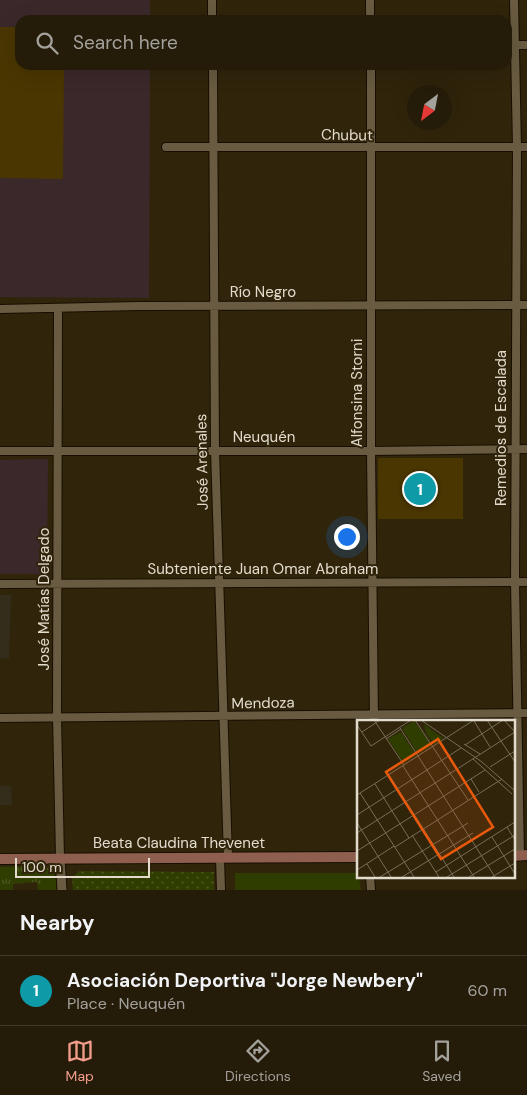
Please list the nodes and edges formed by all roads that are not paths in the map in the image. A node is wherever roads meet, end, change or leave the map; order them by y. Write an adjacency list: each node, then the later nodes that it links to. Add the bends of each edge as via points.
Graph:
1 (212, 0): 4 (street)
2 (370, 0): 5 (street)
3 (514, 0): 6 (street, Remedios de Escalada)
4 (212, 15)
5 (370, 15)
6 (512, 30)
7 (512, 45): 8 (street)
8 (527, 45)
9 (512, 62): 14 (street, Remedios de Escalada)
10 (213, 70): 12 (street, José Arenales)
11 (371, 70): 16 (street, Alfonsina Storni)
12 (213, 146): 13 (street, Chubut); 16 (street, Chubut); 20 (street, José Arenales)
13 (166, 147)
14 (517, 147): 15 (street, Chubut); 16 (street, Chubut); 17 (street, Remedios de Escalada)
15 (527, 147)
16 (371, 149): 18 (street, Alfonsina Storni)
17 (515, 304): 18 (street, Río Negro); 19 (street, Río Negro); 23 (street, Remedios de Escalada)
18 (370, 305): 20 (street, Río Negro); 28 (street, Alfonsina Storni)
19 (527, 305)
20 (214, 306): 21 (street, Río Negro); 27 (street, José Arenales)
21 (58, 308): 22 (street, Río Negro); 26 (street, José Matías Delgado)
22 (0, 309)
23 (515, 449): 24 (street, Neuquén); 28 (street, Neuquén); 29 (street, Remedios de Escalada)
24 (527, 449)
25 (0, 450): 26 (street, Neuquén)
26 (58, 450): 27 (street, Neuquén); 31 (street, José Matías Delgado)
27 (214, 450): 28 (street, Neuquén); 34 (street, José Arenales)
28 (371, 451): 32 (street, Alfonsina Storni)
29 (515, 582): 30 (street, Subteniente Juan Omar Abraham); 32 (street, Subteniente Juan Omar Abraham); 35 (street, Remedios de Escalada)
30 (527, 582)
31 (57, 583): 33 (street, Subteniente Juan Omar Abraham); 34 (street, Subteniente Juan Omar Abraham); 37 (street, José Matías Delgado)
32 (372, 583): 34 (street, Subteniente Juan Omar Abraham); 40 (street, Alfonsina Storni)
33 (0, 584)
34 (218, 584): 38 (street, José Arenales)
35 (518, 713): 36 (street, Mendoza); 40 (street, Mendoza); 41 (street, Remedios de Escalada)
36 (527, 713)
37 (57, 717): 38 (street, Mendoza); 39 (street, Mendoza); 43 (street, José Matías Delgado)
38 (224, 717): 40 (street, Mendoza); 44 (street, José Arenales)
39 (0, 718)
40 (374, 718)
41 (520, 856)
42 (357, 857): 44 (main road, Beata Claudina Thevenet)
43 (60, 858): 44 (main road, Beata Claudina Thevenet); 45 (main road, Beata Claudina Thevenet); 46 (street, José Matías Delgado)
44 (224, 858): 47 (street, José Arenales)
45 (0, 859)
46 (62, 890)
47 (221, 890)

